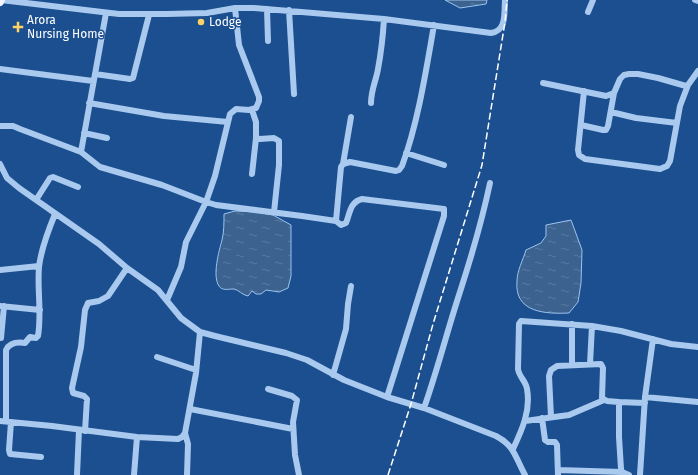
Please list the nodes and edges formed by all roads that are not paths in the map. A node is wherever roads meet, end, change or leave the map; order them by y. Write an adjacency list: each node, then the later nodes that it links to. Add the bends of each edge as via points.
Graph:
1 (505, 0): 11 (street, via 502,26 495,32)
2 (593, 0): 7 (street)
3 (1, 1): 8 (street)
4 (235, 8): 5 (street); 9 (street, via 207,13); 24 (street, via 239,45 259,97 258,105)
5 (267, 9): 6 (street); 12 (street)
6 (289, 10): 10 (street); 21 (street)
7 (588, 12)
8 (106, 13): 9 (street); 15 (street)
9 (149, 15): 15 (street, via 133,78)
10 (384, 19): 11 (street); 23 (street, via 378,71 372,89)
11 (434, 26): 35 (street)
12 (268, 41)
13 (0, 69): 16 (street)
14 (698, 71): 18 (street)
15 (95, 74): 16 (street)
16 (93, 81): 22 (street)
17 (542, 83): 19 (street)
18 (688, 85): 20 (street, via 629,74 620,78); 28 (street)
19 (584, 91): 20 (street, via 606,96); 29 (street)
20 (614, 93): 25 (street)
21 (294, 94)
22 (89, 103): 27 (street, via 164,116); 31 (street)
23 (371, 103)
24 (252, 110): 27 (street, via 232,111); 33 (street, via 256,122)
25 (611, 112): 28 (street); 29 (street, via 606,130)
26 (351, 117): 36 (street)
27 (228, 122): 43 (street, via 216,176)
28 (677, 123): 29 (street, via 670,161 667,166 660,169 581,157 578,153)
29 (580, 125)
30 (0, 126): 34 (street, via 13,126)
31 (84, 134): 32 (street); 34 (street)
32 (107, 138)
33 (256, 138): 39 (street); 44 (street, via 279,140)
34 (81, 152): 43 (street, via 100,167 162,185)
35 (406, 153): 36 (street, via 402,166 396,171 350,162); 37 (street)
36 (343, 164): 46 (street)
37 (444, 165)
38 (0, 166): 42 (street, via 7,178)
39 (252, 174)
40 (490, 183): 72 (street, via 473,253)
41 (78, 187): 42 (street, via 50,178)
42 (36, 200): 45 (street)
43 (206, 202): 44 (street); 51 (street, via 186,242 181,267)
44 (274, 212): 46 (street)
45 (55, 214): 47 (street, via 43,246); 48 (street, via 99,244)
46 (336, 221): 67 (street, via 341,225 346,223 351,206 362,199 444,209)
47 (39, 266): 49 (street); 53 (street)
48 (127, 268): 51 (street, via 158,290); 79 (street, via 108,296 88,303 85,310 81,347 72,388 74,393 87,399)
49 (0, 270)
50 (351, 286): 65 (street, via 346,329)
51 (167, 300): 56 (street, via 181,318)
52 (2, 306): 53 (street); 57 (street)
53 (40, 310): 60 (street, via 38,337 30,337 25,343 12,344)
54 (572, 324): 55 (street); 63 (street); 77 (street, via 523,321 519,324 518,374 528,393)
55 (592, 326): 58 (street); 62 (street)
56 (200, 332): 64 (street); 65 (street, via 286,353 307,360)
57 (1, 338)
58 (653, 339): 59 (street); 69 (street)
59 (698, 347)
60 (3, 352): 76 (street)
61 (157, 358): 64 (street)
62 (590, 364): 63 (street); 68 (street, via 602,366)
63 (572, 365): 74 (street, via 557,366 551,370)
64 (196, 370): 73 (street)
65 (333, 375): 67 (street)
66 (268, 389): 78 (street, via 296,398)
67 (387, 397): 72 (street)
68 (604, 400): 70 (street); 74 (street, via 576,413)
69 (645, 400): 70 (street); 71 (street); 92 (street)
70 (619, 402): 84 (street)
71 (698, 402)
72 (424, 408): 82 (street, via 496,436)
73 (190, 409): 78 (street); 80 (street)
74 (551, 417): 75 (street)
75 (542, 418): 77 (street); 85 (street, via 545,440 557,445)
76 (6, 421): 79 (street); 83 (street, via 10,454)
77 (525, 421): 82 (street)
78 (293, 429): 89 (street)
79 (82, 431): 81 (street); 86 (street)
80 (185, 433): 81 (street, via 178,439); 88 (street, via 188,444)
81 (137, 437): 87 (street)
82 (513, 449): 90 (street)
83 (41, 457)
84 (622, 472): 85 (street); 91 (street)
85 (558, 473)
86 (77, 475)
87 (134, 475)
88 (187, 475)
89 (299, 475)
90 (525, 475)
91 (629, 475)
92 (640, 475)

